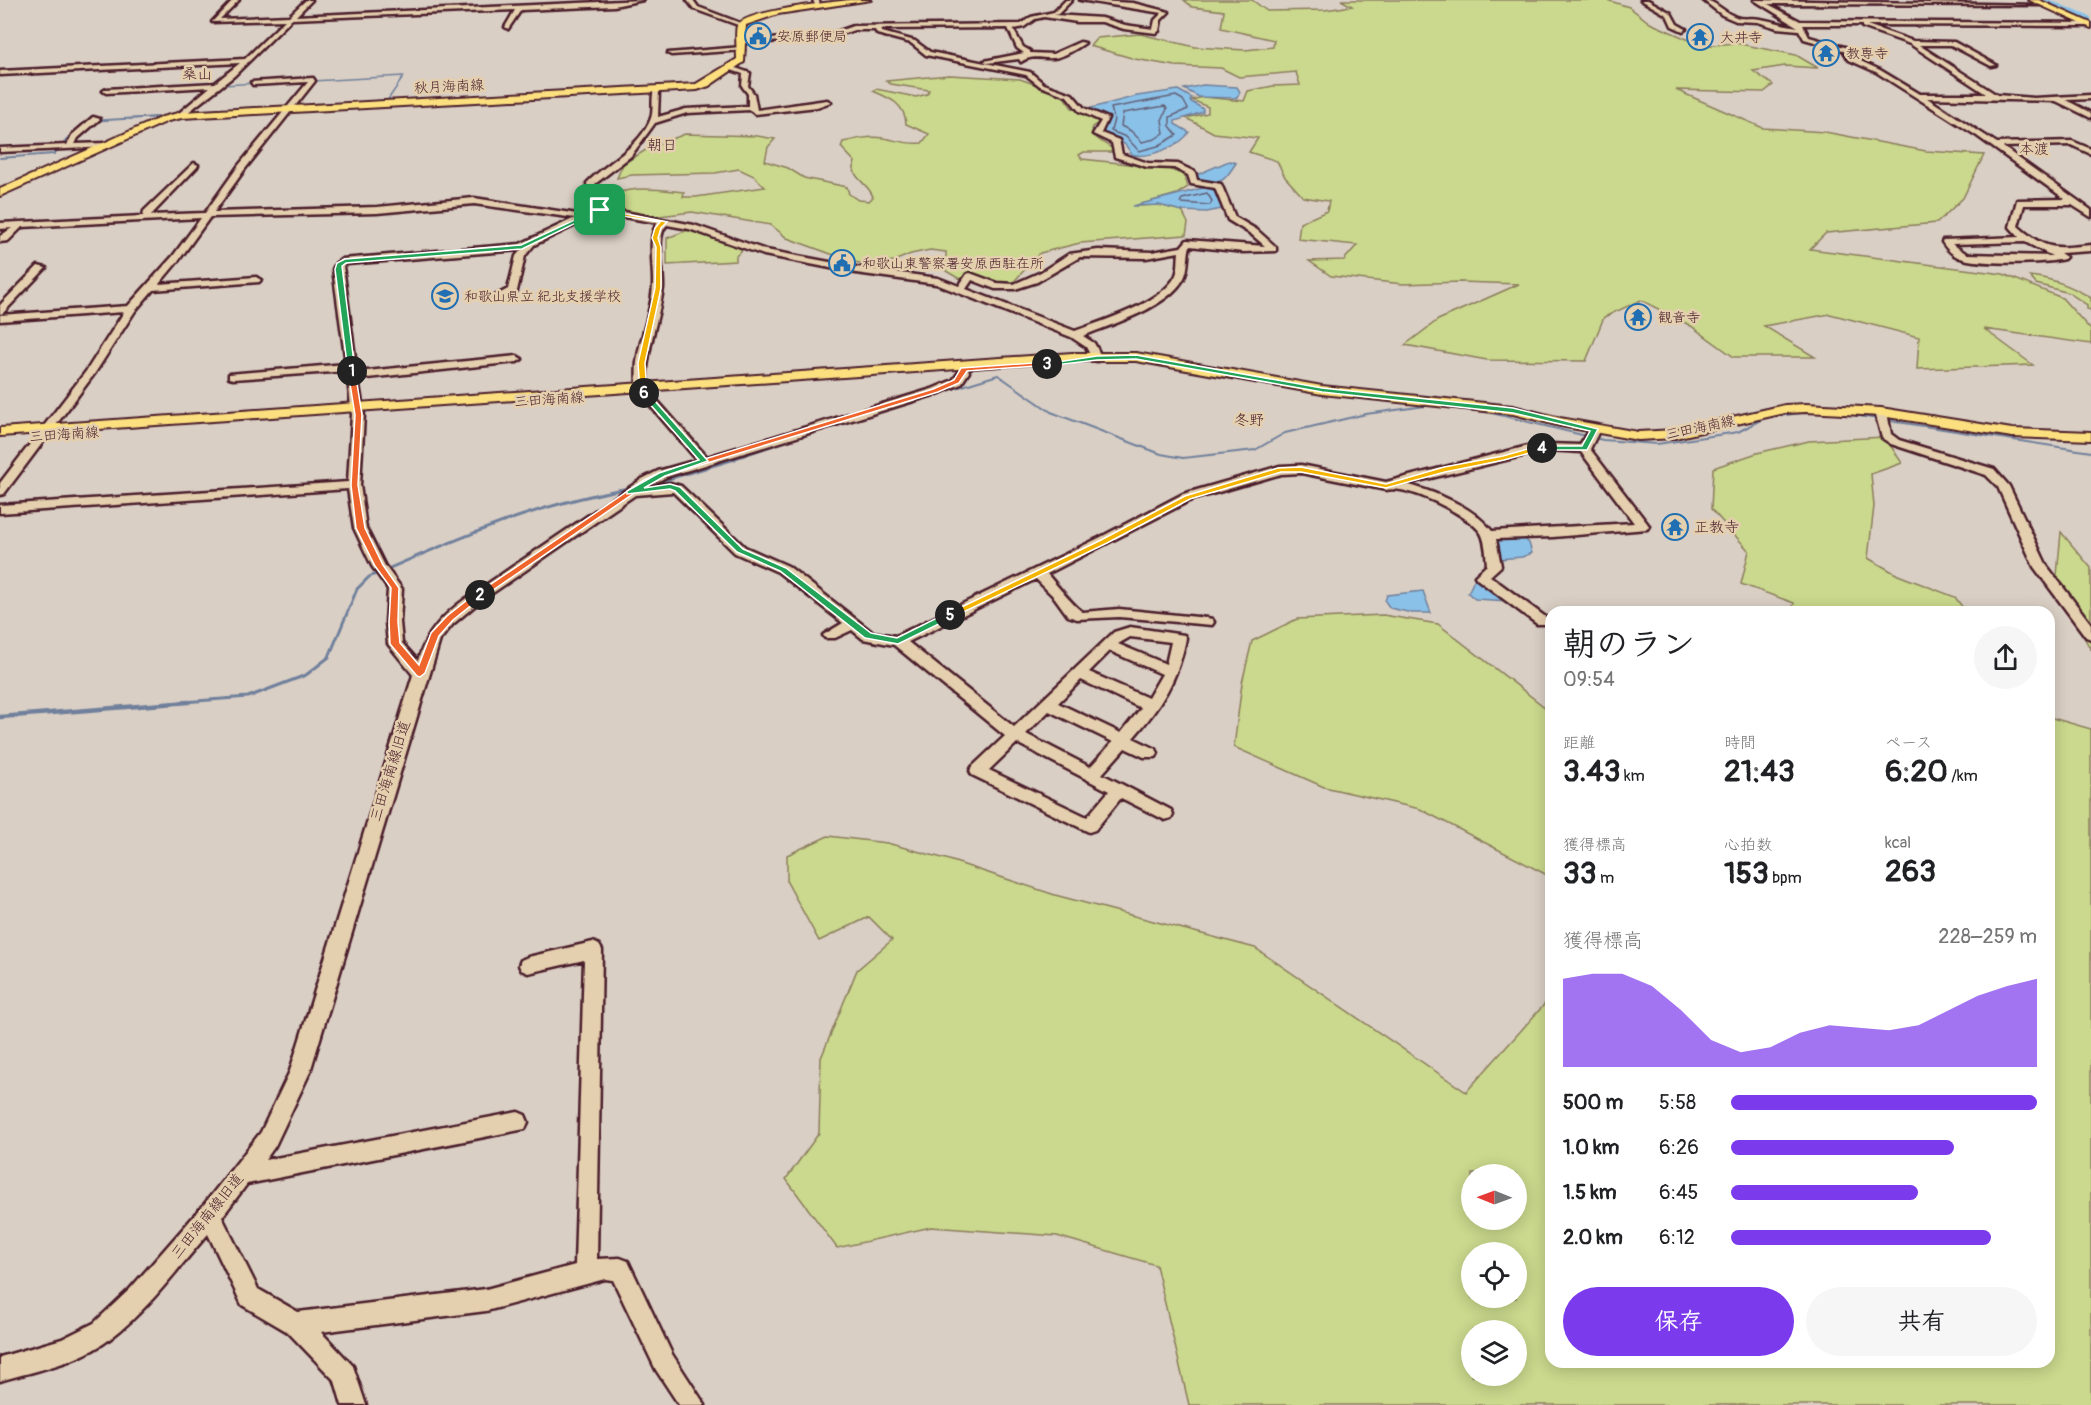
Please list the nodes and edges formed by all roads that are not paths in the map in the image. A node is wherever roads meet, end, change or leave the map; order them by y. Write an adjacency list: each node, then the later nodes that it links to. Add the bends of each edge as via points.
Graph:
1 (236, 0): 23 (street, via 214,21)
2 (309, 0): 23 (street)
3 (640, 0): 11 (street)
4 (690, 0): 26 (street, via 696,8)
5 (867, 0): 14 (main road)
6 (1069, 0): 21 (street, via 1056,13)
7 (1083, 0): 21 (street, via 1166,12 1158,20 1156,31 1102,20)
8 (1644, 0): 34 (street, via 1669,14 1674,25)
9 (1706, 0): 32 (street, via 1738,20)
10 (2033, 0): 16 (main road)
11 (627, 1): 17 (street)
12 (1758, 1): 13 (street); 29 (street)
13 (1803, 2): 15 (street); 18 (street)
14 (817, 3): 26 (main road)
15 (1988, 4): 16 (street); 19 (street)
16 (2044, 5): 27 (main road)
17 (520, 7): 23 (street); 30 (street)
18 (1825, 10)
19 (2005, 13)
20 (1836, 14): 24 (street)
21 (1046, 16): 28 (street)
22 (2013, 17): 25 (street)
23 (289, 18): 40 (street)
24 (1855, 22): 25 (street); 29 (street); 36 (street)
25 (2031, 23): 27 (street)
26 (740, 24): 37 (main road)
27 (2089, 25)
28 (1013, 26): 33 (street); 39 (street, via 1010,29 1020,48 1028,52)
29 (1801, 26): 32 (street); 51 (street, via 1806,38 1820,45 1846,49 1851,59)
30 (508, 27)
31 (1737, 27): 32 (street)
32 (1785, 27)
33 (878, 28): 37 (street); 41 (street, via 879,33 912,42 928,54)
34 (1683, 29)
35 (1082, 43): 39 (street, via 1054,56)
36 (1912, 43): 42 (street, via 1952,43); 52 (street)
37 (742, 44): 38 (street); 43 (main road, 秋月海南線, via 741,60)
38 (672, 49)
39 (1025, 56): 41 (street); 45 (street, via 1020,61 1031,72)
40 (245, 61): 44 (street); 47 (street)
41 (977, 63): 45 (street)
42 (1993, 64)
43 (730, 68): 50 (main road, 秋月海南線, via 698,87); 58 (street, via 747,73 745,86 751,94)
44 (0, 73)
45 (1028, 73): 84 (street, via 1042,85 1070,95 1079,110 1103,117 1106,122 1097,134 1116,142 1118,155 1147,165 1174,166 1192,174 1194,182 1218,186 1231,218 1273,249 1186,243)
46 (253, 82): 57 (street, via 313,80)
47 (218, 85): 48 (street); 59 (street)
48 (128, 90): 49 (street); 55 (street)
49 (106, 91)
50 (656, 91): 57 (main road, 秋月海南線); 62 (street)
51 (1916, 96): 52 (street); 64 (street)
52 (1995, 97): 54 (street)
53 (2091, 97): 54 (street)
54 (2055, 98): 60 (street)
55 (112, 101)
56 (827, 102): 58 (street, via 755,112)
57 (290, 108): 59 (main road, 秋月海南線); 75 (street)
58 (752, 108): 62 (street, via 686,111)
59 (182, 115): 66 (main road, 秋月海南線)
60 (2091, 116)
61 (96, 119): 65 (street)
62 (654, 121): 73 (street, via 628,153 591,183 593,201)
63 (18, 139): 67 (street)
64 (1994, 145): 68 (street, via 2072,143); 71 (street)
65 (70, 146): 66 (street); 67 (street)
66 (106, 146): 70 (main road, 秋月海南線)
67 (2, 149)
68 (2091, 152)
69 (194, 165): 77 (street, via 147,213)
70 (0, 193)
71 (2074, 202): 72 (street); 74 (street); 82 (street, via 2020,202 2014,227)
72 (2091, 202)
73 (600, 210): 76 (street); 78 (street)
74 (2091, 214)
75 (207, 215): 76 (street, via 377,210 474,201); 77 (street); 89 (street)
76 (583, 217): 83 (street)
77 (147, 218): 79 (street)
78 (665, 222): 90 (street, via 764,252 938,281); 101 (street, via 655,238 658,288 642,363)
79 (20, 225): 80 (street); 81 (street)
80 (0, 226)
81 (0, 239)
82 (2027, 239): 86 (street); 86 (street, via 1946,242 1965,257 2045,260 2061,256)
83 (530, 245): 91 (street, via 521,256 512,291); 99 (street, via 345,261 339,265)
84 (1183, 249): 90 (street, via 1144,255 1097,252 1070,257 1023,286 1008,288 970,276); 95 (street, via 1179,278 1166,292 1122,317)
85 (2089, 250): 86 (street)
86 (2050, 251)
87 (41, 268): 93 (street)
88 (256, 280): 89 (street)
89 (150, 287): 92 (street)
90 (961, 290): 95 (street)
91 (498, 297)
92 (131, 309): 94 (street); 106 (street, via 92,371)
93 (0, 311)
94 (0, 318)
95 (1075, 336): 96 (street, via 1090,345)
96 (1097, 358): 98 (main road, 三田海南線); 104 (main road, 三田海南線, via 1136,357 1322,390 1513,410)
97 (518, 359): 99 (street)
98 (963, 367): 101 (main road, 三田海南線); 110 (street, 三田海南線旧道, via 957,381 936,391)
99 (352, 371): 100 (street); 102 (street)
100 (233, 376)
101 (642, 389): 102 (main road, 三田海南線); 110 (street)
102 (357, 410): 106 (main road, 三田海南線); 111 (street)
103 (1881, 412): 104 (main road, 三田海南線, via 1785,409 1654,436); 107 (main road, 三田海南線, via 2013,433); 121 (street, via 1886,436 1895,442 1989,472 2003,486 2041,567)
104 (1594, 429): 109 (street)
105 (0, 432): 106 (main road, 三田海南線)
106 (45, 432): 108 (main road, 三田海南線); 114 (street)
107 (2091, 436)
108 (0, 438)
109 (1584, 449): 112 (street, via 1528,450); 116 (street, via 1642,526)
110 (704, 461): 113 (street, 三田海南線旧道)
111 (354, 485): 115 (street); 126 (street, via 360,528 395,588 395,644)
112 (1395, 485): 116 (street, via 1455,508); 117 (street, via 1301,469 1280,470 1187,497)
113 (637, 488): 120 (street, via 677,489 740,550 783,569); 126 (street, 三田海南線旧道, via 450,618 435,635)
114 (0, 491)
115 (0, 509)
116 (1488, 535): 118 (street, via 1494,566 1482,576)
117 (1037, 572): 119 (street, via 1073,613 1082,616 1137,614); 123 (street)
118 (1542, 621)
119 (1207, 622)
120 (853, 624): 122 (street); 123 (street, via 868,636)
121 (2091, 634)
122 (830, 635)
123 (898, 641): 130 (street)
124 (1108, 645): 125 (street); 125 (street, via 1119,635 1130,632 1179,638 1178,652); 127 (street)
125 (1169, 671): 129 (street)
126 (420, 673): 138 (street, 三田海南線旧道, via 300,1072 268,1139)
127 (1078, 673): 128 (street); 129 (street)
128 (1047, 704): 130 (street); 131 (street)
129 (1151, 706): 131 (street)
130 (1013, 734): 133 (street); 134 (street, via 978,771 1089,826)
131 (1122, 740): 132 (street); 133 (street)
132 (1150, 753)
133 (1091, 776): 134 (street)
134 (1119, 790): 135 (street)
135 (1165, 813)
136 (528, 965): 140 (street, via 593,950)
137 (518, 1122): 138 (street)
138 (241, 1175): 139 (street, 三田海南線旧道)
139 (210, 1215): 141 (street, via 250,1297); 142 (street, 三田海南線旧道, via 138,1297 102,1331 66,1350)
140 (586, 1273): 141 (street, via 486,1300); 144 (street, via 620,1269 664,1362)
141 (296, 1324): 143 (street, via 345,1374)
142 (0, 1369)
143 (354, 1405)
144 (693, 1405)

